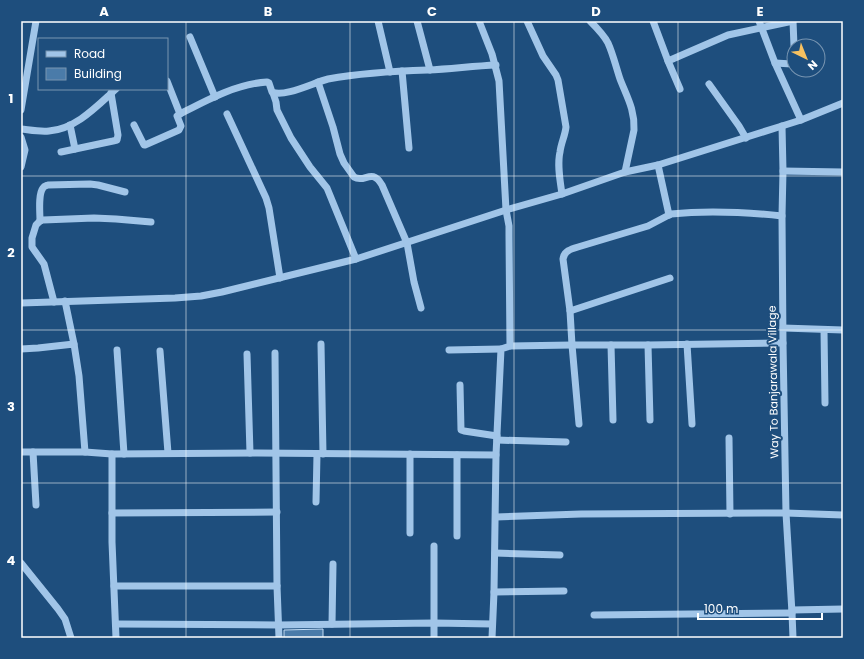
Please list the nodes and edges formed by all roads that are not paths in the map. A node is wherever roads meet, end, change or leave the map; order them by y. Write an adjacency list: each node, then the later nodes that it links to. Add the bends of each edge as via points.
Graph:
1 (36, 21): 16 (street)
2 (378, 21): 19 (street)
3 (417, 21): 17 (street)
4 (480, 21): 15 (street)
5 (527, 21): 47 (street, via 540,52 558,80 566,126 559,158)
6 (590, 21): 44 (street, via 608,44 630,101 634,130)
7 (654, 21): 12 (street)
8 (793, 21): 9 (street); 11 (street)
9 (760, 25): 12 (street, via 728,35); 13 (street)
10 (190, 37): 26 (street)
11 (794, 38)
12 (668, 61): 23 (street)
13 (775, 63): 14 (street); 31 (street)
14 (786, 64)
15 (496, 65): 17 (street); 48 (street)
16 (25, 67): 28 (street)
17 (430, 70): 18 (street)
18 (402, 71): 19 (street); 38 (street)
19 (390, 72): 20 (street)
20 (318, 82): 25 (street, via 297,90); 53 (street, via 344,163 356,179 371,176 380,181)
21 (168, 84): 29 (street)
22 (709, 84): 37 (street)
23 (680, 89)
24 (114, 91): 32 (street); 39 (street, via 118,138 113,142)
25 (273, 93): 26 (street, via 269,83 264,82 241,86); 54 (street, via 277,110 292,138 327,188)
26 (215, 97): 29 (street)
27 (843, 103): 31 (street)
28 (21, 110)
29 (180, 114): 33 (street, via 177,116 181,126 179,130 145,145)
30 (227, 114): 55 (street, via 266,198)
31 (801, 120): 34 (street)
32 (70, 125): 35 (street, via 50,131); 39 (street)
33 (134, 126)
34 (782, 126): 37 (street); 43 (street, Way To Banjarawala Village)
35 (21, 129)
36 (21, 137): 42 (street, via 24,150)
37 (746, 138): 41 (street)
38 (409, 148)
39 (75, 149): 40 (street)
40 (61, 152)
41 (658, 165): 44 (street); 49 (street)
42 (21, 167)
43 (783, 171): 45 (street); 50 (street, Way To Banjarawala Village)
44 (626, 172): 47 (street)
45 (843, 172)
46 (125, 192): 51 (street, via 90,184 44,186 40,193)
47 (562, 194): 48 (street)
48 (506, 210): 53 (street); 72 (street, via 509,226)
49 (669, 214): 50 (street, via 726,211); 61 (street, via 648,226 566,252 563,259)
50 (782, 216): 62 (street, Way To Banjarawala Village)
51 (40, 221): 52 (street, via 94,218); 58 (street, via 36,225 32,247 44,264)
52 (151, 222)
53 (407, 242): 54 (street); 60 (street)
54 (356, 259): 55 (street)
55 (280, 278): 57 (street, via 201,296)
56 (670, 278): 61 (street)
57 (65, 301): 58 (street); 66 (street)
58 (54, 302): 59 (street)
59 (21, 303)
60 (421, 308)
61 (570, 311): 69 (street)
62 (783, 328): 63 (street); 65 (street, Way To Banjarawala Village)
63 (824, 330): 64 (street); 81 (street)
64 (843, 330)
65 (783, 343): 68 (street); 105 (street, Way To Banjarawala Village)
66 (74, 344): 73 (street); 91 (street)
67 (321, 344): 97 (street)
68 (687, 344): 71 (street); 85 (street)
69 (572, 345): 70 (street); 72 (street); 84 (street)
70 (611, 345): 71 (street); 82 (street)
71 (648, 345): 83 (street)
72 (510, 346): 74 (street)
73 (21, 349)
74 (501, 349): 76 (street); 86 (street)
75 (117, 350): 95 (street)
76 (449, 350)
77 (160, 351): 92 (street)
78 (275, 353): 96 (street)
79 (247, 354): 93 (street)
80 (460, 385): 86 (street, via 461,430)
81 (825, 403)
82 (613, 420)
83 (650, 420)
84 (579, 424)
85 (692, 424)
86 (497, 438): 88 (street); 100 (street)
87 (728, 438): 106 (street)
88 (566, 442)
89 (21, 452): 90 (street)
90 (33, 452): 91 (street); 102 (street)
91 (85, 452): 94 (street)
92 (168, 453): 93 (street); 95 (street)
93 (250, 453): 96 (street)
94 (112, 454): 95 (street); 104 (street)
95 (124, 454)
96 (276, 454): 97 (street); 103 (street)
97 (320, 454): 98 (street); 101 (street)
98 (410, 454): 99 (street); 109 (street)
99 (457, 455): 100 (street); 110 (street)
100 (496, 455): 108 (street)
101 (316, 502)
102 (36, 505)
103 (277, 512): 104 (street); 117 (street)
104 (112, 513): 116 (street)
105 (786, 513): 106 (street); 107 (street); 121 (street, Way To Banjarawala Village)
106 (730, 514): 108 (street)
107 (843, 515)
108 (496, 516): 112 (street)
109 (410, 533)
110 (457, 536)
111 (434, 546): 123 (street)
112 (495, 553): 113 (street); 119 (street)
113 (560, 555)
114 (21, 563): 128 (street, via 65,619)
115 (333, 564): 125 (street)
116 (114, 586): 117 (street); 124 (street)
117 (277, 586): 127 (street)
118 (564, 591): 119 (street)
119 (494, 592): 126 (street)
120 (843, 609): 121 (street)
121 (792, 611): 122 (street); 133 (street, Way To Banjarawala Village)
122 (594, 615)
123 (434, 623): 125 (street); 126 (street); 131 (street)
124 (116, 624): 127 (street); 129 (street)
125 (332, 624): 127 (street)
126 (492, 624): 132 (street)
127 (278, 625): 130 (street)
128 (71, 638)
129 (116, 638)
130 (278, 638)
131 (434, 638)
132 (492, 638)
133 (793, 638)

